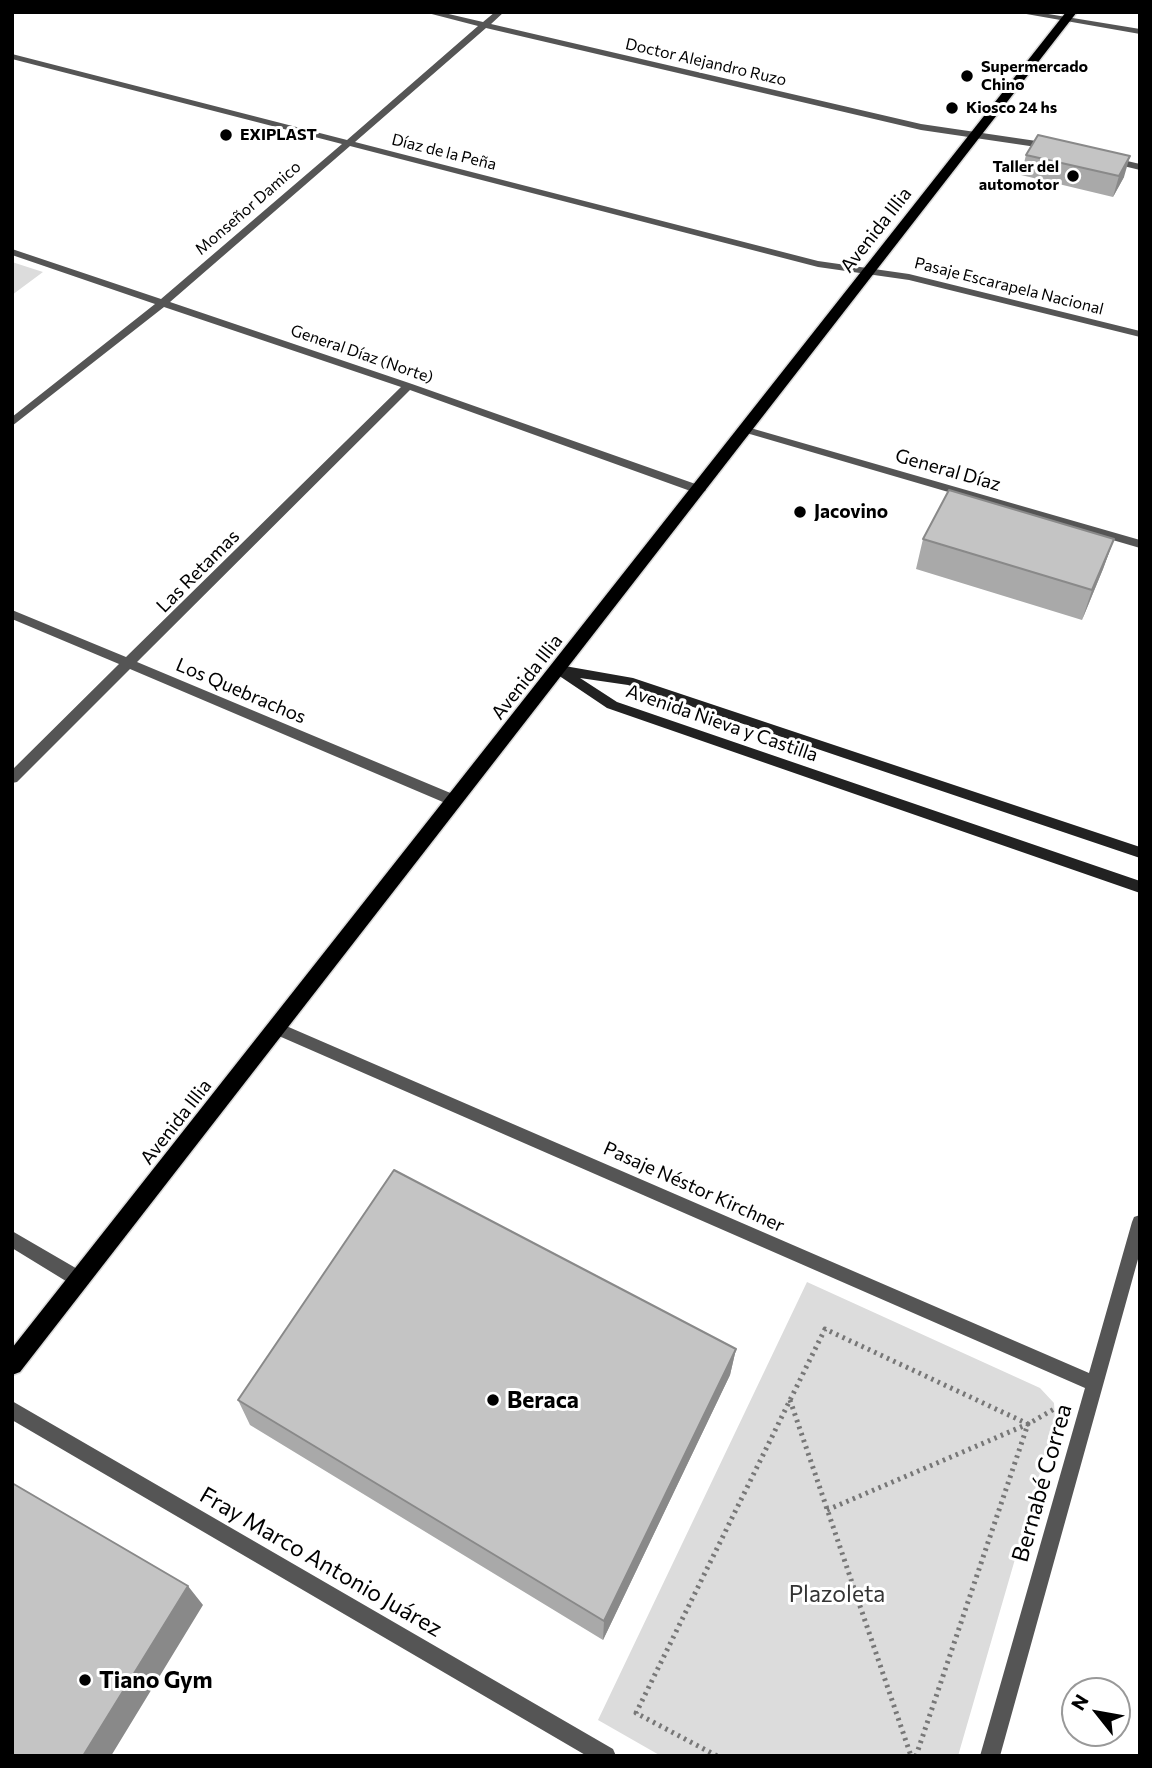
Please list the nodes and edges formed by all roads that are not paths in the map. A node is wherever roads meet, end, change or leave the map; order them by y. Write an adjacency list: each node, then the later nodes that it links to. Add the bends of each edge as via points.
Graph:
1 (428, 12): 5 (street, Doctor Alejandro Ruzo)
2 (500, 12): 5 (street, Monseñor Damico)
3 (1019, 12): 4 (street)
4 (1069, 16): 6 (street); 8 (main road, Avenida Illia)
5 (485, 25): 8 (street, Doctor Alejandro Ruzo, via 921,127); 9 (street, Monseñor Damico)
6 (1140, 32)
7 (12, 56): 9 (street, Díaz de la Peña)
8 (978, 135): 10 (street, Doctor Alejandro Ruzo); 14 (main road, Avenida Illia)
9 (347, 144): 14 (street, Díaz de la Peña, via 818,264); 15 (street, Monseñor Damico)
10 (1062, 149)
11 (1101, 158): 12 (street)
12 (1140, 167)
13 (12, 252): 15 (street, General Díaz (Norte))
14 (870, 272): 16 (street, Pasaje Escarapela Nacional, via 909,277); 19 (main road, Avenida Illia)
15 (163, 303): 17 (street, General Díaz (Norte)); 18 (street, Monseñor Damico)
16 (1140, 334)
17 (408, 386): 20 (street, General Díaz (Norte)); 23 (street, Las Retamas)
18 (12, 423)
19 (747, 430): 20 (main road, Avenida Illia); 21 (street, General Díaz)
20 (700, 490): 24 (main road, Avenida Illia)
21 (1140, 544)
22 (12, 614): 23 (street, Los Quebrachos)
23 (129, 665): 25 (street, Las Retamas); 26 (street, Los Quebrachos)
24 (559, 670): 26 (main road, Avenida Illia); 27 (street, Avenida Nieva y Castilla, via 629,681); 28 (street, Avenida Nieva y Castilla, via 612,705)
25 (12, 778)
26 (455, 801): 29 (main road, Avenida Illia)
27 (1140, 853)
28 (1140, 887)
29 (277, 1028): 32 (main road, Avenida Illia); 34 (street, Pasaje Néstor Kirchner)
30 (1140, 1222): 34 (street, Bernabé Correa)
31 (12, 1239): 32 (street)
32 (80, 1280): 33 (main road, Avenida Illia)
33 (12, 1365)
34 (1095, 1384): 37 (street, Bernabé Correa)
35 (12, 1410): 36 (street, Fray Marco Antonio Juárez)
36 (606, 1756)
37 (990, 1756)

